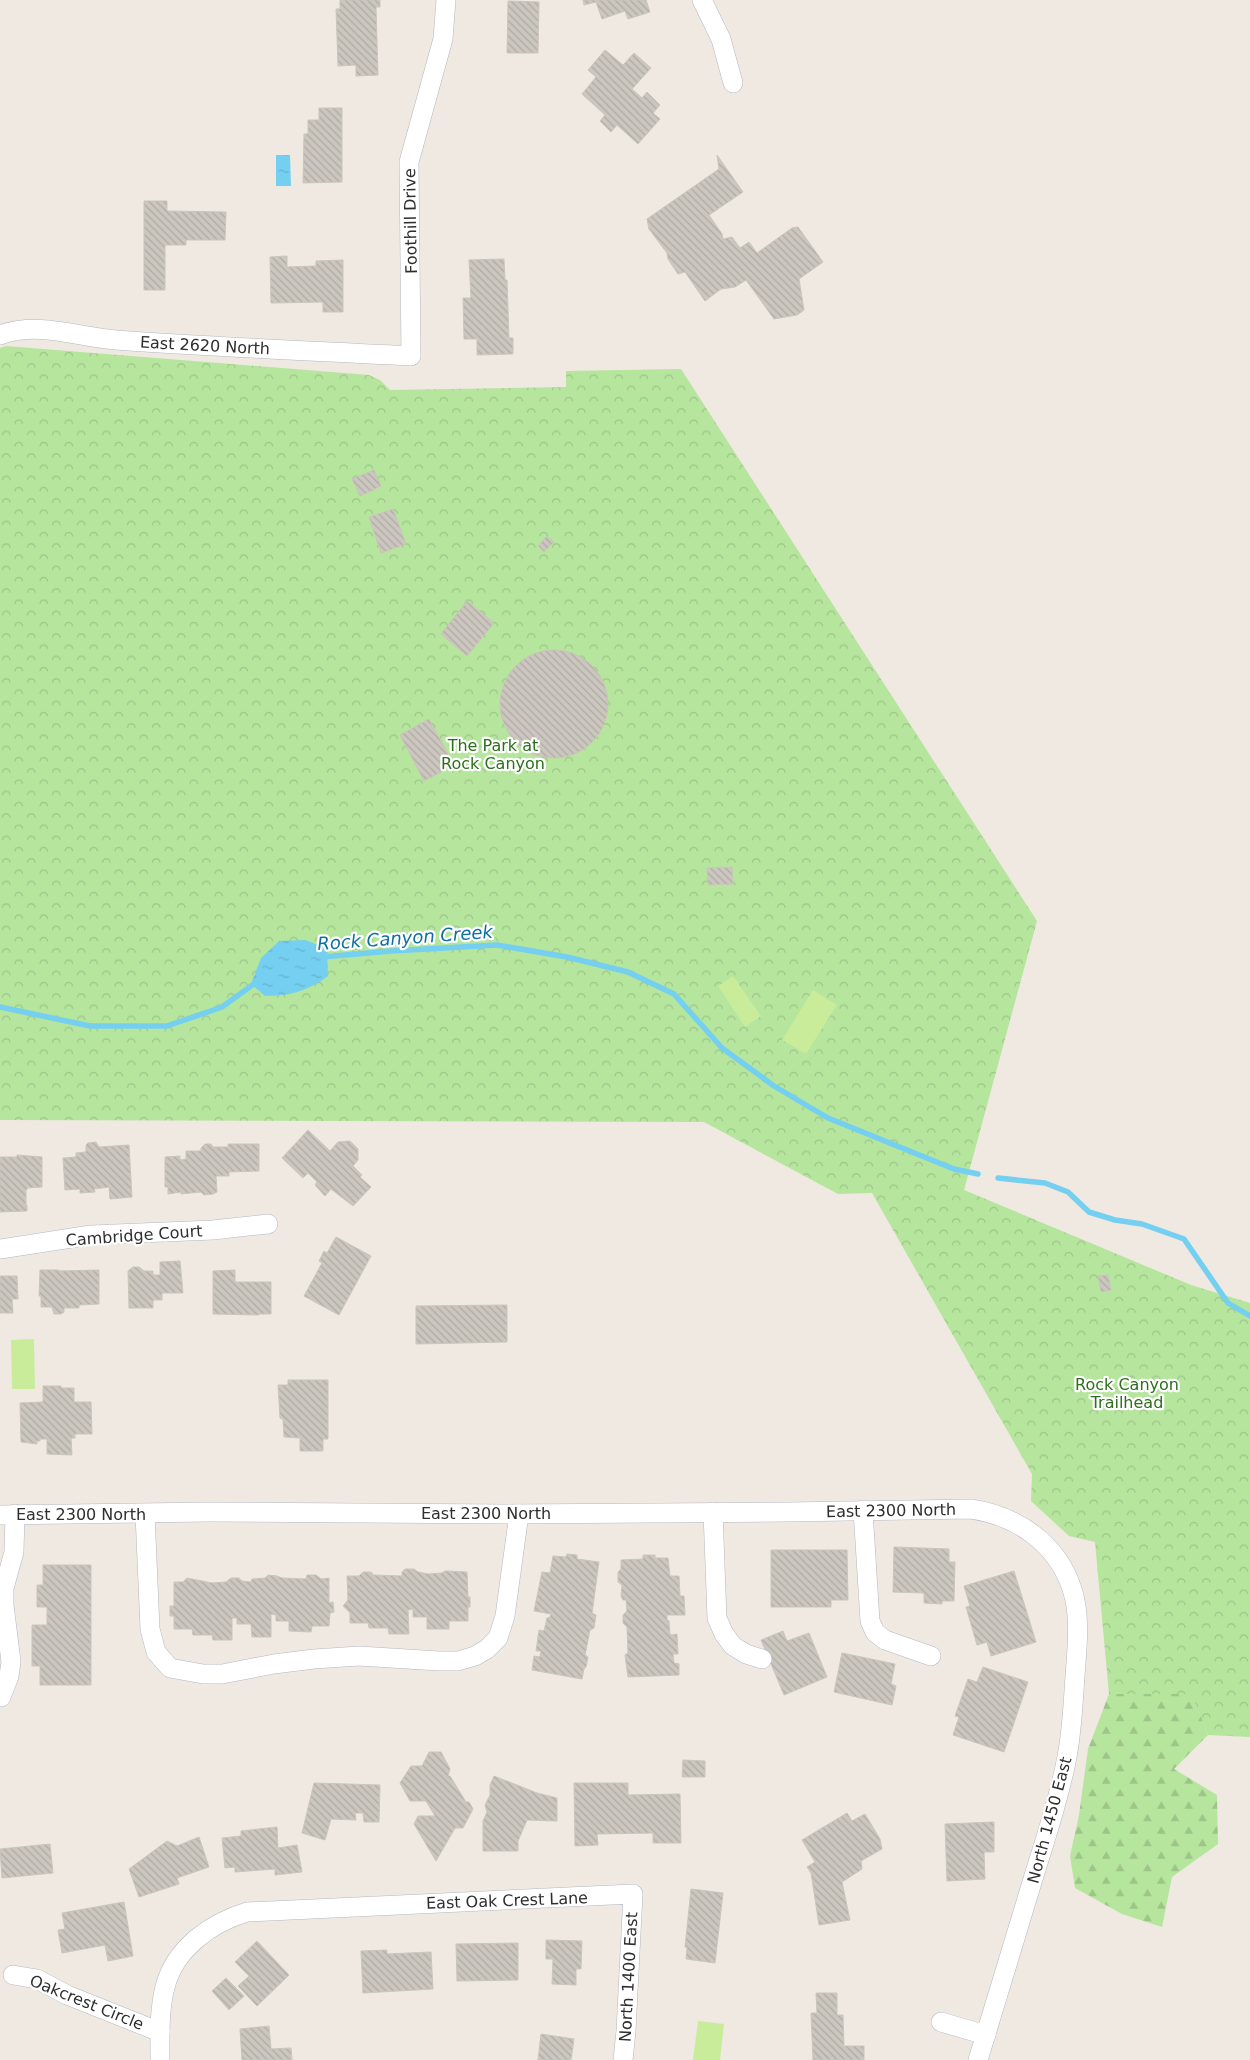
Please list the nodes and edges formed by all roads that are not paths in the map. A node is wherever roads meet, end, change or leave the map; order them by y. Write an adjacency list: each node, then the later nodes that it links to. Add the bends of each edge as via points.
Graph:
1 (446, 0): 5 (street, Foothill Drive, via 443,39 409,162)
2 (702, 0): 3 (street, via 721,39)
3 (733, 83)
4 (0, 335): 5 (street, East 2620 North, via 12,330 49,330 113,340)
5 (411, 356)
6 (268, 1224): 7 (street, Cambridge Court, via 213,1230 91,1235)
7 (0, 1249)
8 (971, 1509): 9 (street, East 2300 North); 21 (street, North 1450 East, via 1014,1521 1039,1538 1053,1554 1064,1569 1073,1591 1077,1634 1070,1732 1058,1797)
9 (863, 1510): 10 (street, East 2300 North); 14 (street, via 870,1621 875,1632 885,1640)
10 (713, 1512): 12 (street, East 2300 North); 15 (street, via 717,1618 733,1646)
11 (145, 1514): 12 (street, East 2300 North); 12 (street, via 150,1629 156,1652 170,1668 203,1674 222,1674 314,1659 359,1656 439,1662 481,1653 498,1638 505,1616); 13 (street, East 2300 North)
12 (519, 1514)
13 (7, 1515): 16 (street, via 14,1552 4,1588 11,1662)
14 (931, 1656)
15 (762, 1659)
16 (2, 1697)
17 (633, 1894): 20 (street, East Oak Crest Lane, via 247,1912 219,1923 198,1937 180,1956 165,1987); 23 (street, North 1400 East)
18 (13, 1975): 20 (street, Oakcrest Circle, via 37,1979 67,1995)
19 (941, 2022): 21 (street)
20 (160, 2032): 22 (street, East Oak Crest Lane)
21 (986, 2035): 24 (street, North 1450 East)
22 (160, 2060)
23 (623, 2060)
24 (978, 2060)

